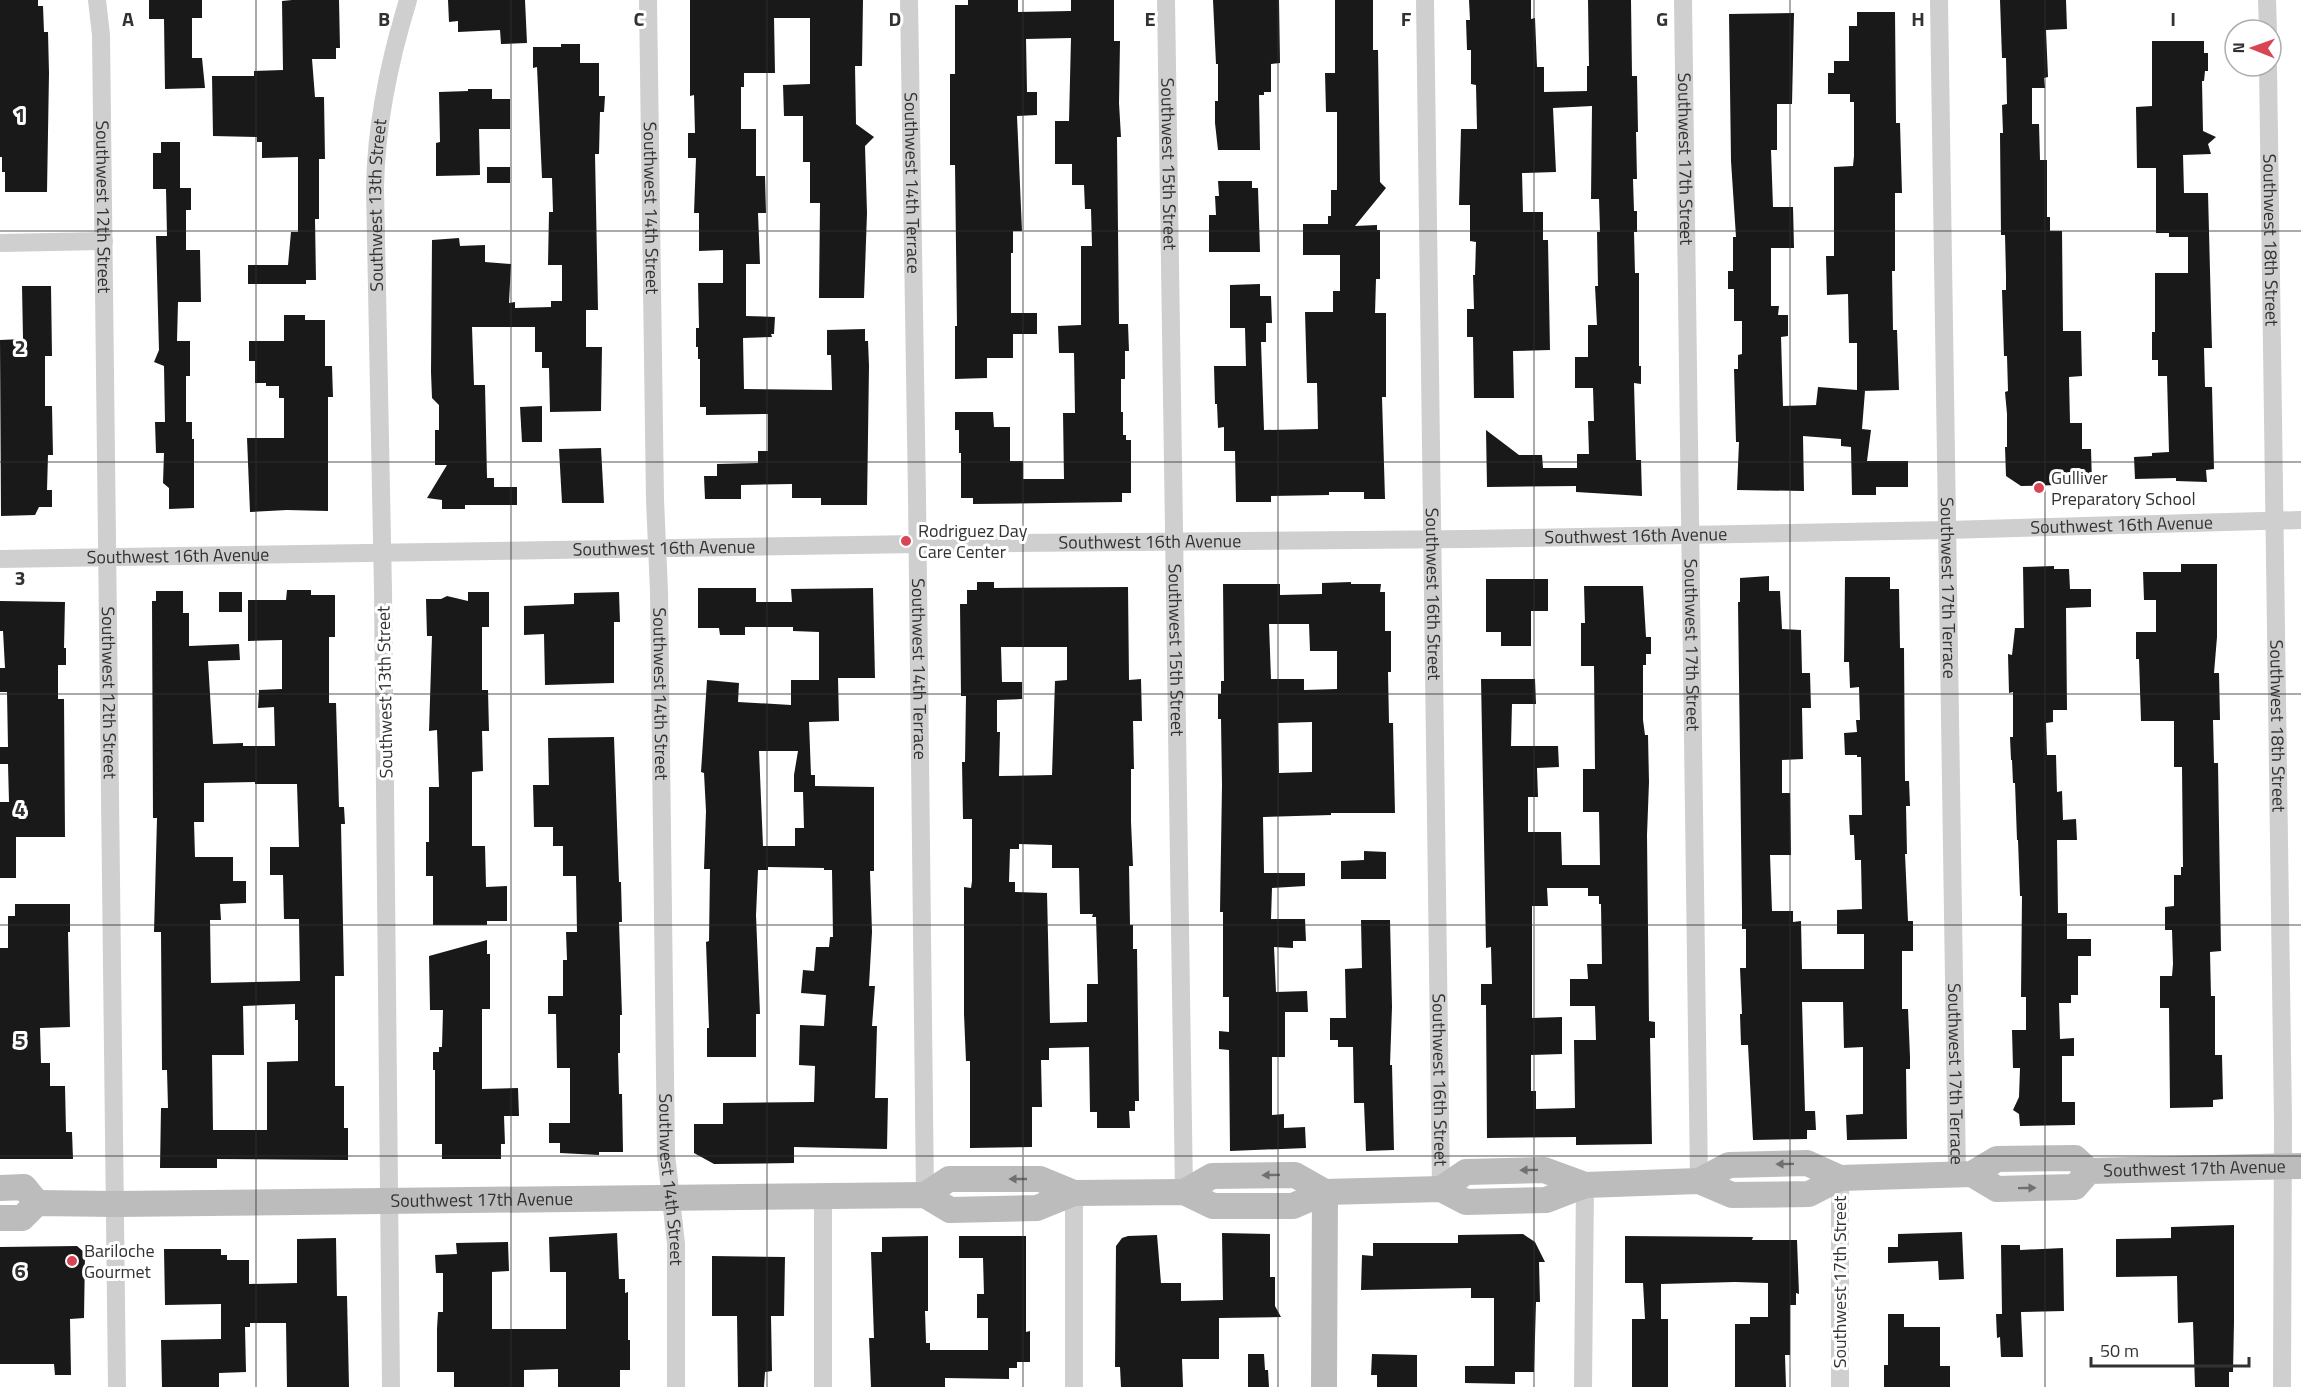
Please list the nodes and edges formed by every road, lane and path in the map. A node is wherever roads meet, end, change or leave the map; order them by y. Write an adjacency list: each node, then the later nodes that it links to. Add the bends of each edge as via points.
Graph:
1 (97, 0): 12 (street, Southwest 12th Street)
2 (408, 0): 22 (street, Southwest 13th Street, via 382,101 376,165)
3 (648, 0): 21 (street, Southwest 14th Street)
4 (909, 0): 20 (street, Southwest 14th Terrace)
5 (1167, 0): 19 (street, Southwest 15th Street)
6 (1425, 0): 18 (street, Southwest 16th Street)
7 (1683, 0): 17 (street, Southwest 17th Street)
8 (1939, 0): 16 (street, Southwest 17th Terrace)
9 (2267, 0): 10 (street)
10 (2268, 18)
11 (2268, 78): 15 (street, Southwest 18th Street)
12 (104, 241): 13 (street); 23 (street, Southwest 12th Street)
13 (0, 243)
14 (2301, 520): 15 (street, Southwest 16th Avenue)
15 (2275, 521): 16 (street, Southwest 16th Avenue); 25 (street, Southwest 18th Street)
16 (1947, 530): 17 (street, Southwest 16th Avenue); 26 (street, Southwest 17th Terrace)
17 (1691, 535): 18 (street, Southwest 16th Avenue); 28 (street, Southwest 17th Street)
18 (1432, 539): 19 (street, Southwest 16th Avenue); 31 (street, Southwest 16th Street)
19 (1175, 543): 20 (street, Southwest 16th Avenue); 32 (street, Southwest 15th Street)
20 (918, 544): 21 (street, Southwest 16th Avenue); 36 (street, Southwest 14th Terrace)
21 (658, 549): 22 (street, Southwest 16th Avenue); 37 (street, Southwest 14th Street, via 666,1154)
22 (383, 552): 23 (street, Southwest 16th Avenue); 38 (street, Southwest 13th Street)
23 (106, 557): 24 (street, Southwest 16th Avenue); 40 (street, Southwest 12th Street)
24 (0, 559)
25 (2292, 1167): 26 (main road, Southwest 17th Avenue, via 2089,1172 2075,1187 1997,1189); 50 (street, Southwest 18th Street)
26 (1965, 1174): 27 (main road)
27 (1840, 1178): 28 (main road, via 1809,1194 1732,1195); 49 (street, Southwest 17th Street)
28 (1699, 1181): 29 (main road)
29 (1585, 1185): 31 (main road, via 1546,1200 1466,1202); 48 (street)
30 (0, 1188): 39 (main road, via 24,1187)
31 (1441, 1189): 33 (main road)
32 (1184, 1192): 33 (main road, via 1213,1206 1293,1206); 34 (main road)
33 (1325, 1192): 47 (main road)
34 (1074, 1193): 36 (main road, via 1037,1208 961,1210 950,1210); 46 (street)
35 (823, 1195): 36 (main road, Southwest 17th Avenue); 37 (main road, Southwest 17th Avenue); 45 (street)
36 (925, 1195)
37 (670, 1198): 38 (main road, Southwest 17th Avenue); 44 (street, Southwest 14th Street, via 676,1244)
38 (389, 1201): 40 (main road, Southwest 17th Avenue); 43 (street, Southwest 13th Street)
39 (37, 1203): 40 (main road, Southwest 17th Avenue); 41 (main road, via 22,1218)
40 (115, 1204): 42 (street, Southwest 12th Street)
41 (0, 1218)
42 (117, 1387)
43 (392, 1387)
44 (676, 1387)
45 (823, 1387)
46 (1074, 1387)
47 (1324, 1387)
48 (1583, 1387)
49 (1840, 1387)
50 (2283, 1387)

